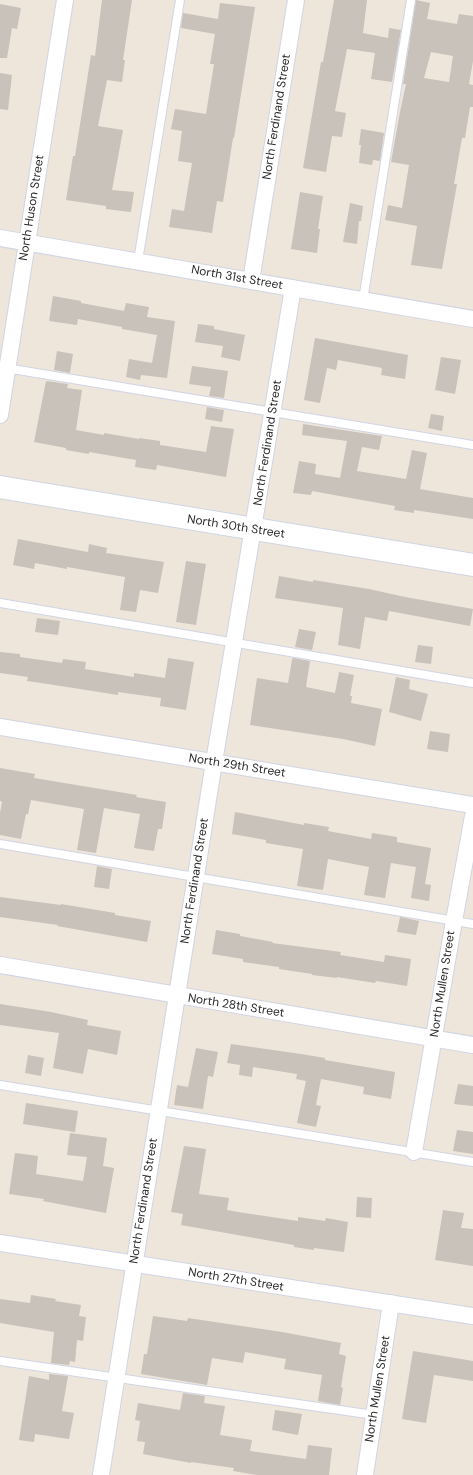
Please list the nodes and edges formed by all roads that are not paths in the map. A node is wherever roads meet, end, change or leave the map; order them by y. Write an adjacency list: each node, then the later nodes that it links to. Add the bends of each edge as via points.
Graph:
1 (65, 0): 6 (street, North Huson Street)
2 (180, 0): 7 (lane)
3 (296, 0): 8 (street, North Ferdinand Street)
4 (411, 0): 10 (lane)
5 (0, 238): 6 (street, North 31st Street)
6 (27, 243): 7 (street, North 31st Street); 12 (street, North Huson Street)
7 (138, 262): 8 (street, North 31st Street)
8 (251, 281): 9 (street, North 31st Street)
9 (294, 288): 10 (street, North 31st Street); 13 (street, North Ferdinand Street)
10 (363, 300): 11 (street, North 31st Street)
11 (473, 319)
12 (4, 367): 13 (lane); 14 (street, North Huson Street)
13 (273, 412): 15 (lane); 17 (street, North Ferdinand Street)
14 (0, 415)
15 (473, 445)
16 (0, 487): 17 (main road, North 30th Street)
17 (253, 530): 18 (main road, North 30th Street); 20 (street, North Ferdinand Street)
18 (473, 565)
19 (0, 603): 20 (lane)
20 (234, 642): 21 (lane); 23 (street, North Ferdinand Street)
21 (473, 683)
22 (0, 727): 23 (street, North 29th Street)
23 (214, 762): 24 (street, North 29th Street); 27 (street, North Ferdinand Street)
24 (473, 805)
25 (473, 816): 28 (street, North Mullen Street)
26 (0, 844): 27 (lane)
27 (196, 877): 28 (lane); 31 (street, North Ferdinand Street)
28 (454, 921): 29 (lane); 32 (street, North Mullen Street)
29 (473, 924)
30 (0, 965): 31 (street, North 28th Street)
31 (177, 996): 32 (street, North 28th Street); 35 (street, North Ferdinand Street)
32 (435, 1039): 33 (street, North 28th Street); 36 (street, North Mullen Street)
33 (473, 1045)
34 (0, 1084): 35 (lane)
35 (159, 1111): 36 (lane); 39 (street, North Ferdinand Street)
36 (414, 1152): 37 (lane)
37 (473, 1162)
38 (0, 1243): 39 (street, North 27th Street)
39 (134, 1264): 40 (street, North 27th Street); 43 (street, North Ferdinand Street)
40 (391, 1303): 41 (street, North 27th Street); 44 (street, North Mullen Street)
41 (473, 1316)
42 (0, 1361): 43 (lane)
43 (116, 1378): 44 (lane); 45 (street, North Ferdinand Street)
44 (374, 1415): 46 (street, North Mullen Street)
45 (101, 1475)
46 (365, 1475)

